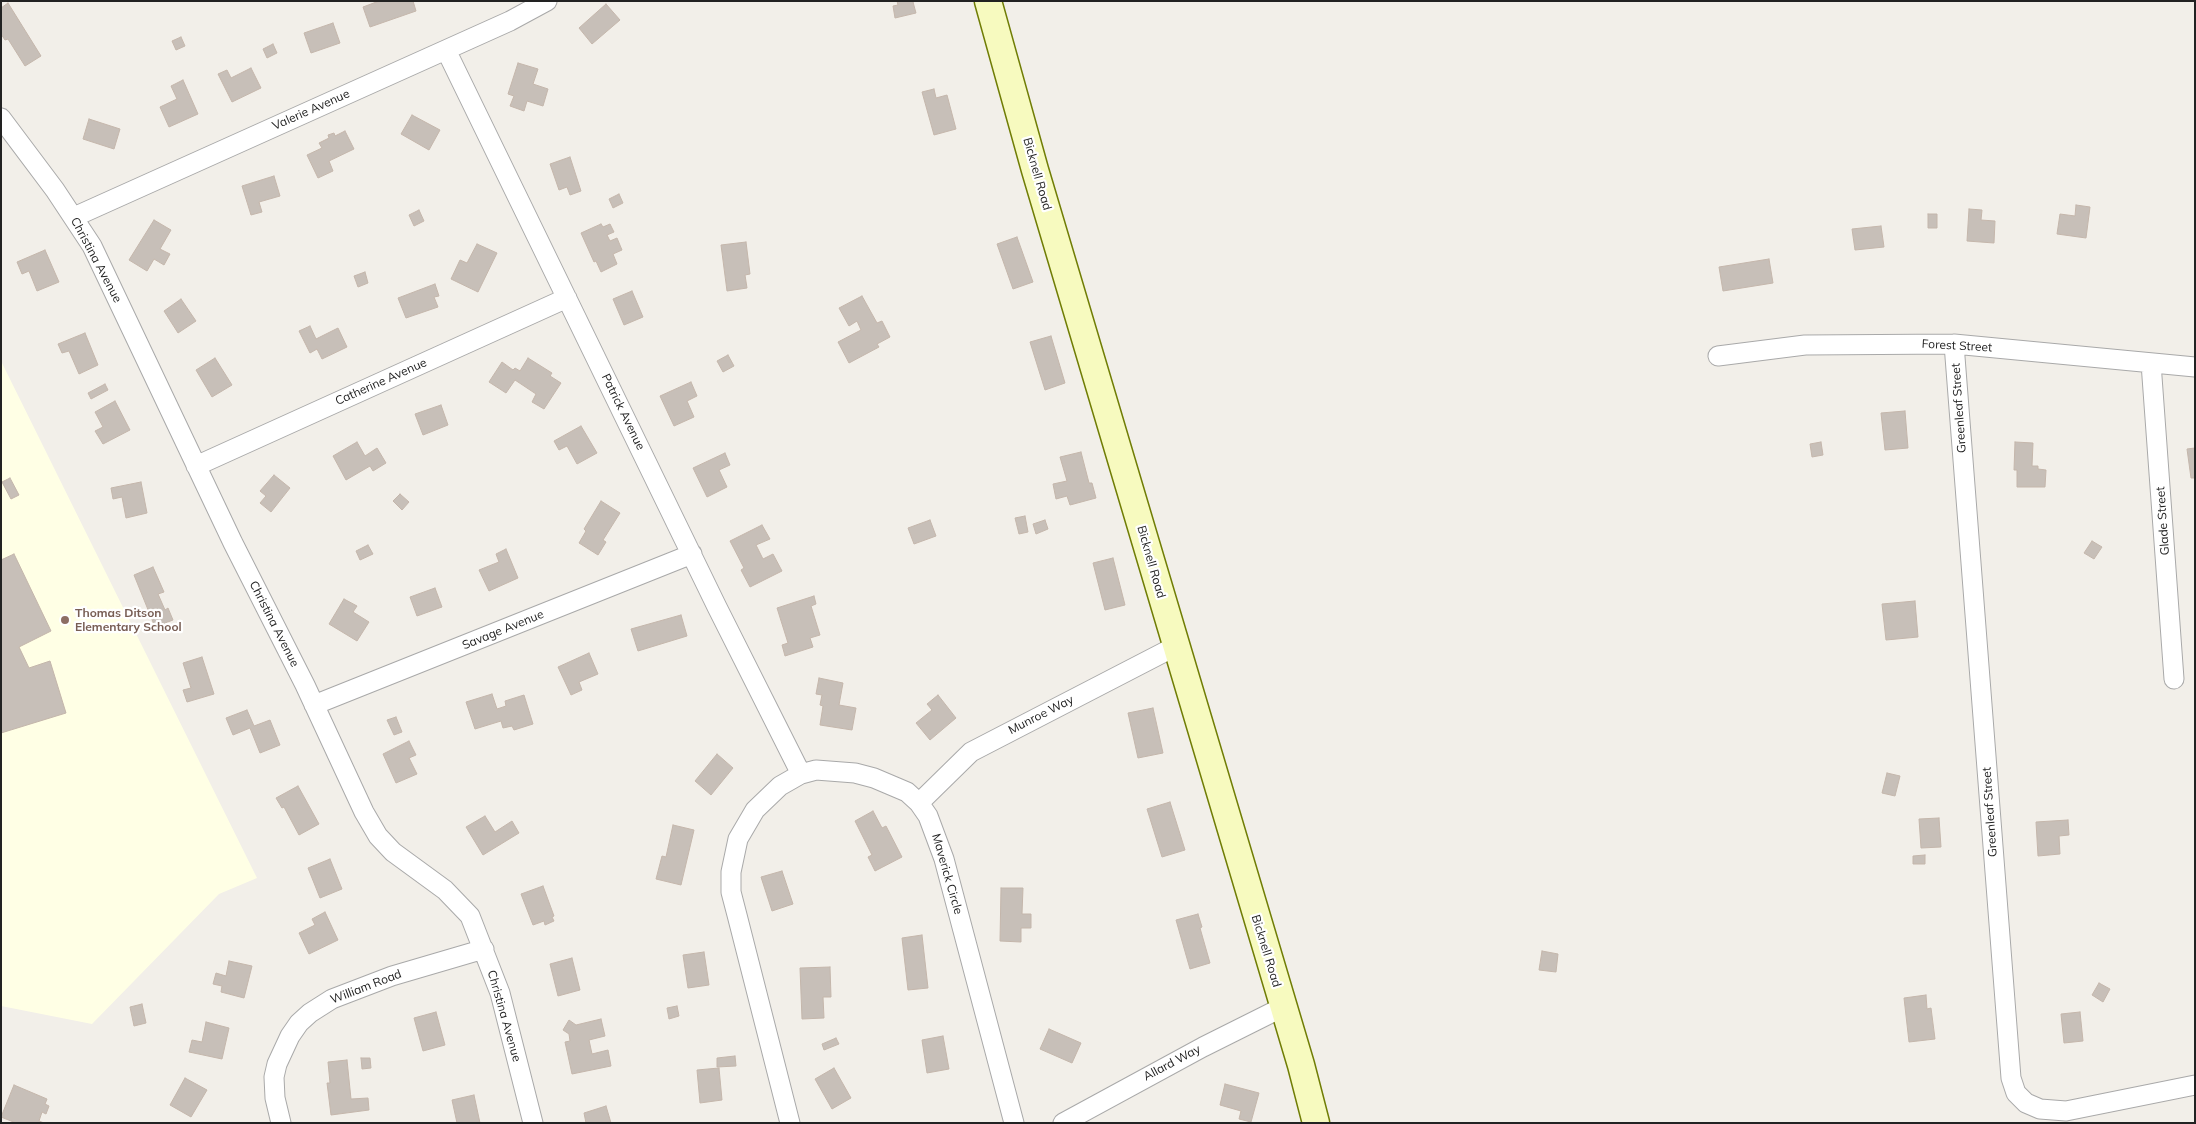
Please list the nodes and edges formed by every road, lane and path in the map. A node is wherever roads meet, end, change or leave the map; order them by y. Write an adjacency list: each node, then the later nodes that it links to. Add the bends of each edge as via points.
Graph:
1 (547, 1): 3 (street, Valerie Avenue)
2 (988, 1): 13 (street, Bicknell Road)
3 (446, 50): 5 (street, Valerie Avenue); 6 (street, Patrick Avenue)
4 (1, 118): 5 (street, Christina Avenue)
5 (74, 217): 11 (street, Christina Avenue, via 92,246)
6 (567, 298): 11 (street, Catherine Avenue); 12 (street, Patrick Avenue)
7 (1954, 344): 8 (street, Forest Street, via 1805,345); 9 (street, Forest Street); 20 (street, Greenleaf Street, via 2013,1086 2016,1094 2040,1109 2066,1111)
8 (1718, 356)
9 (2151, 363): 10 (street, Forest Street); 14 (street, Glade Street)
10 (2195, 367)
11 (196, 466): 15 (street, Christina Avenue)
12 (692, 554): 15 (street, Savage Avenue); 16 (street, Patrick Avenue)
13 (1176, 646): 17 (street, Munroe Way, via 971,752); 19 (street, Bicknell Road)
14 (2174, 679)
15 (314, 705): 18 (street, Christina Avenue, via 378,836 393,852 459,903 470,916)
16 (801, 774): 17 (street, Maverick Circle, via 816,770 855,773 907,792); 23 (street, Maverick Circle, via 780,786 755,810 738,839 731,872 736,915)
17 (919, 803): 24 (street, Maverick Circle, via 928,816 944,859)
18 (484, 949): 21 (street, William Road, via 392,976 332,999 310,1013 290,1036 277,1064 275,1098); 22 (street, Christina Avenue, via 500,993)
19 (1283, 1007): 25 (street, Allard Way); 26 (street, Bicknell Road)
20 (2195, 1086)
21 (281, 1123)
22 (533, 1123)
23 (790, 1123)
24 (1014, 1123)
25 (1063, 1123)
26 (1316, 1123)

